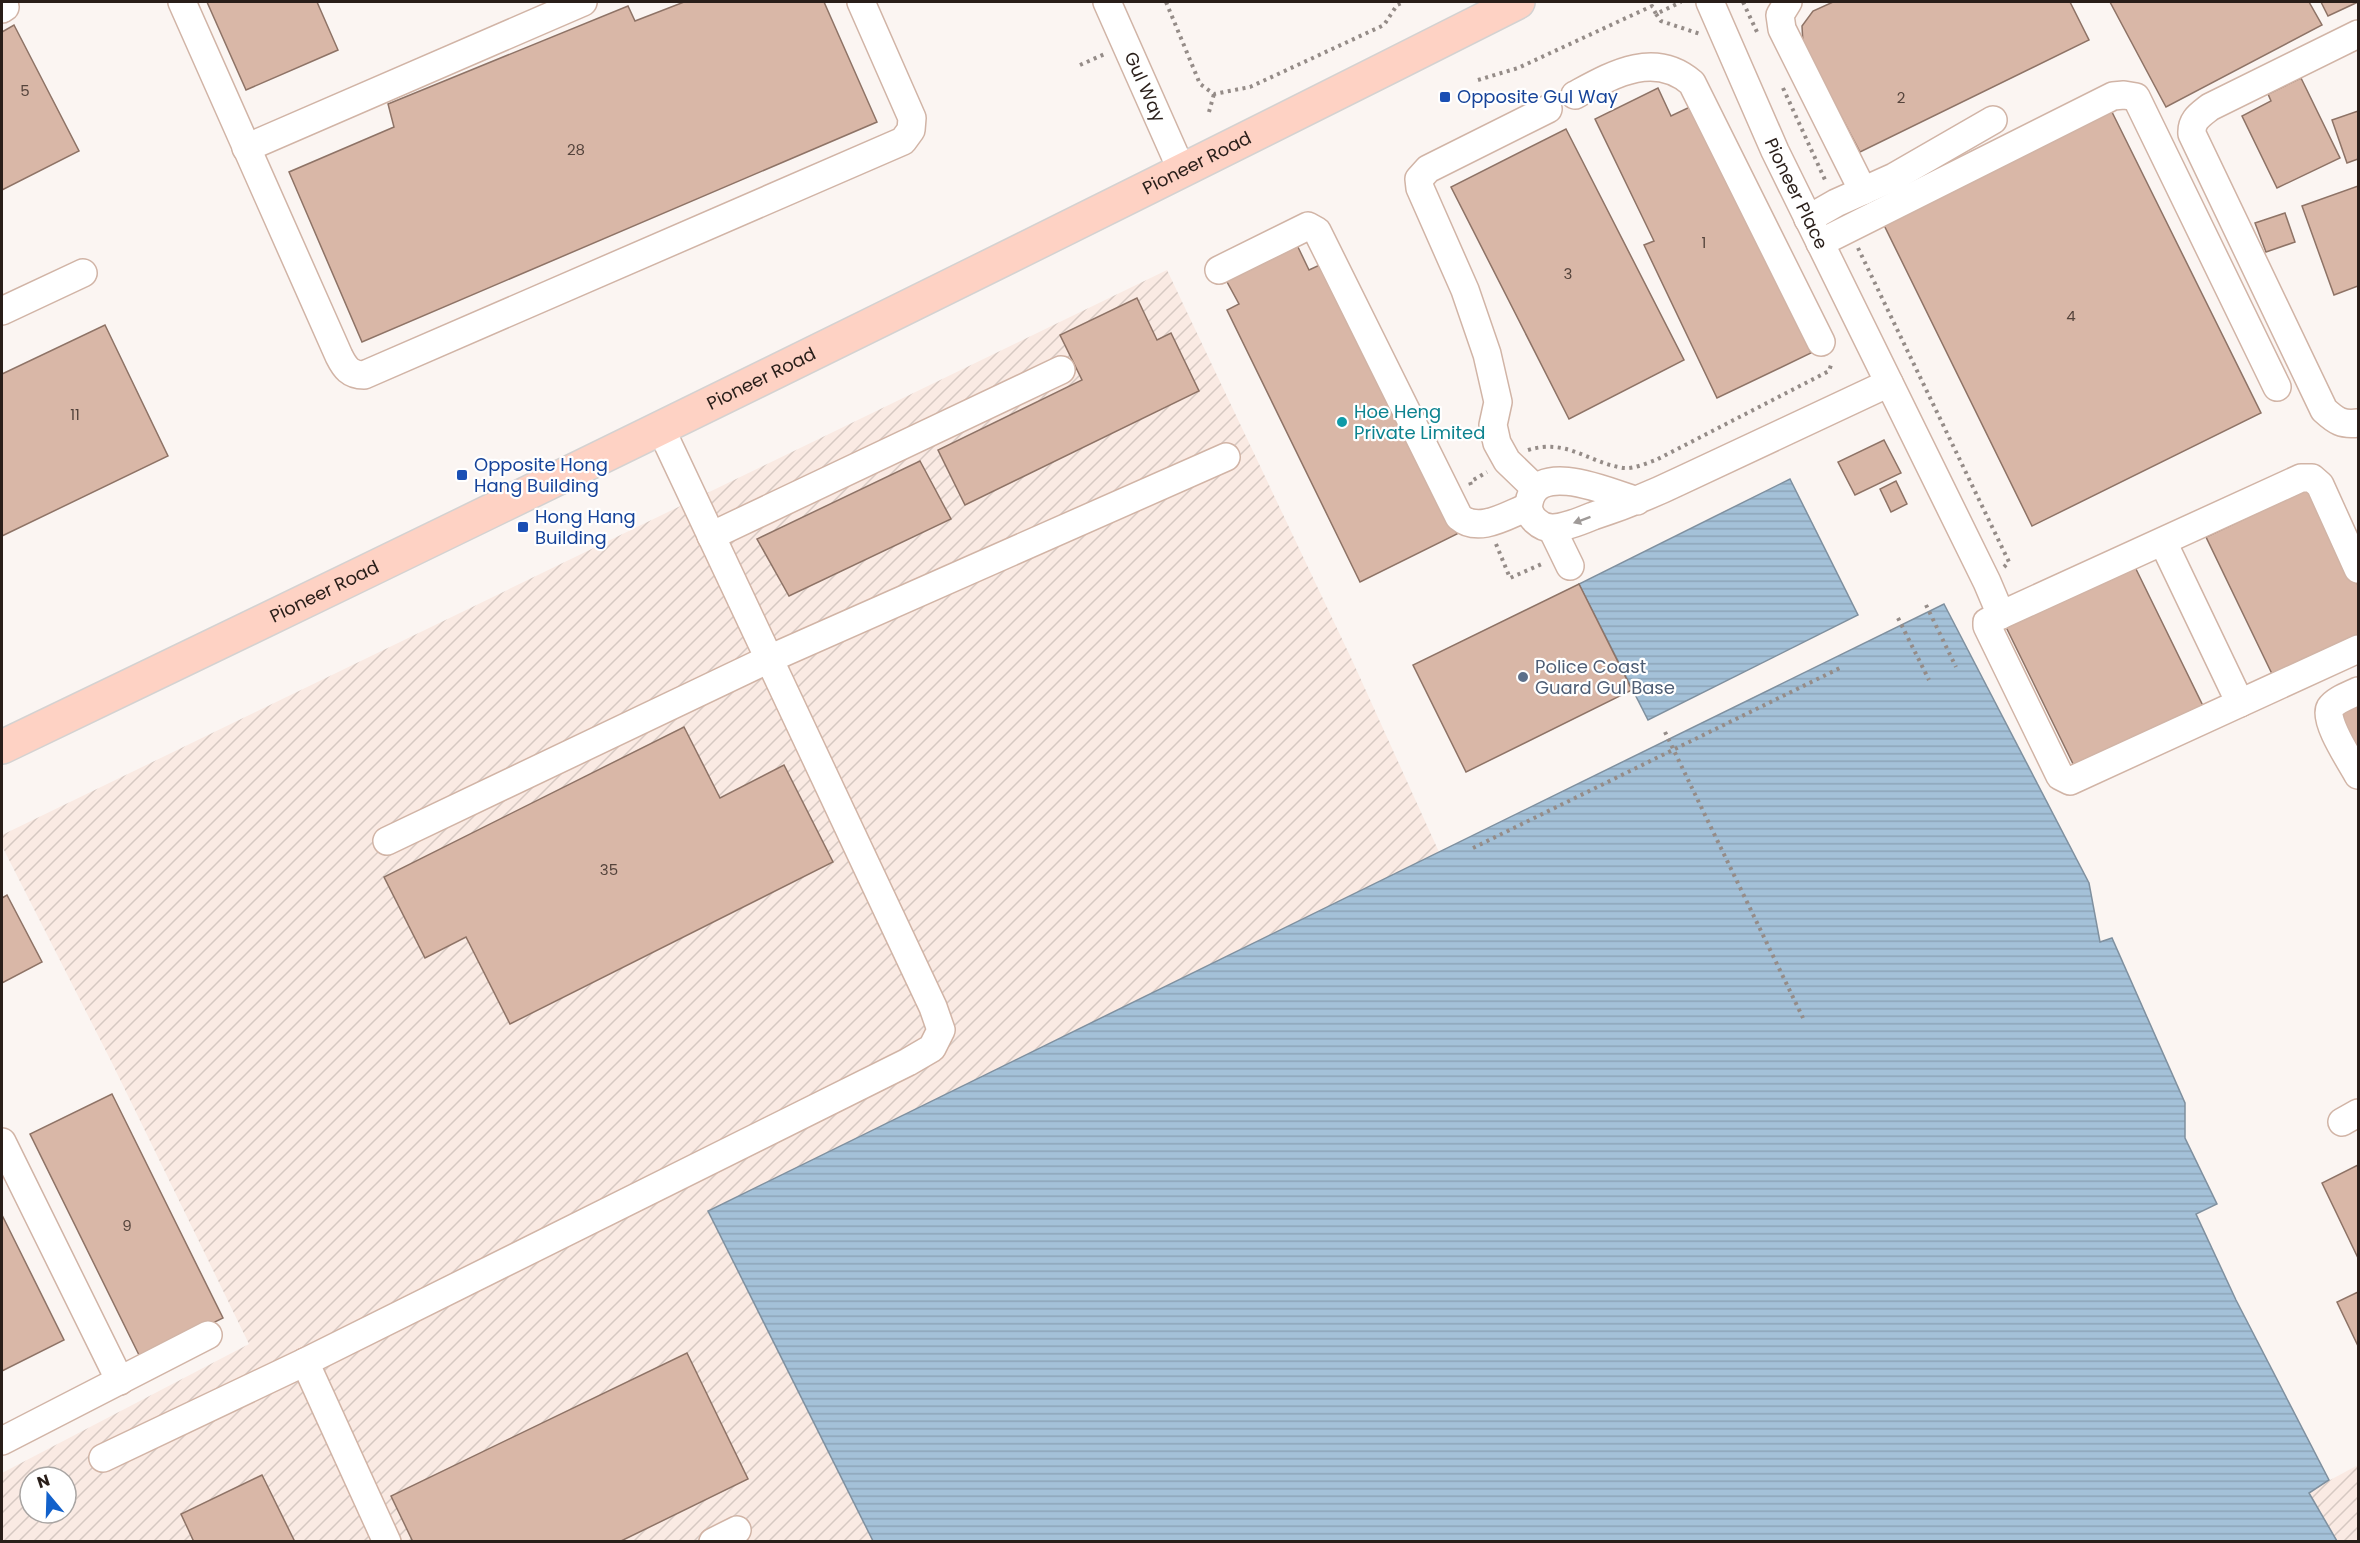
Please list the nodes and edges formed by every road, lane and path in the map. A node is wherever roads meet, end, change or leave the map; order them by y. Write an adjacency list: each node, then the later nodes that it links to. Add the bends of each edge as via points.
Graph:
1 (182, 2): 23 (street)
2 (583, 2): 23 (street)
3 (861, 2): 23 (street, via 912,118 903,141 364,375 345,368)
4 (1107, 2): 26 (street, Gul Way)
5 (1166, 2): 18 (path, via 1200,84)
6 (1404, 2): 18 (path, via 1397,5 1384,25 1250,87)
7 (1518, 2): 26 (main road, Pioneer Road)
8 (1682, 2): 12 (path)
9 (1710, 2): 24 (street, Pioneer Place)
10 (1743, 2): 15 (path)
11 (1788, 2): 27 (street, via 1780,15 1782,29)
12 (1656, 14): 14 (path, via 1661,21); 17 (path, via 1652,6 1518,68)
13 (2358, 33): 39 (street, via 2210,106 2195,119 2192,134 2324,410 2336,422)
14 (1701, 34)
15 (1760, 38)
16 (1778, 79): 28 (path)
17 (1478, 80)
18 (1215, 94): 21 (path)
19 (1575, 95): 25 (street, via 1606,78 1644,66 1681,74 1692,83)
20 (1548, 109): 42 (street, via 1428,169 1419,179 1419,188 1465,290 1487,354 1498,402 1493,425 1497,443)
21 (1209, 112)
22 (1993, 120): 27 (street)
23 (246, 148)
24 (1775, 151): 25 (street); 29 (street, Pioneer Place)
25 (1735, 170): 35 (street)
26 (1182, 171): 40 (main road, Pioneer Road)
27 (1863, 191): 28 (street)
28 (1836, 203): 29 (street)
29 (1808, 219): 31 (street, Pioneer Place)
30 (1848, 229): 31 (street); 38 (street, via 2113,96 2136,97); 49 (path, via 2009,561)
31 (1820, 243): 37 (street, Pioneer Place)
32 (1219, 270): 42 (street, via 1312,227 1459,517 1466,523 1482,525)
33 (83, 273): 34 (street)
34 (2, 311)
35 (1821, 342)
36 (1061, 370): 45 (street)
37 (1888, 383): 43 (street); 49 (street, Pioneer Place)
38 (2277, 387)
39 (2358, 423)
40 (660, 427): 45 (street); 60 (main road, Pioneer Road)
41 (1226, 457): 53 (street)
42 (1531, 497): 43 (street, via 1546,482 1567,480); 44 (street, via 1533,519)
43 (1637, 501): 44 (street, one-way to 44)
44 (1552, 529): 47 (street)
45 (711, 536): 53 (street)
46 (2163, 542): 48 (street, via 2301,478 2312,478 2320,485); 49 (street); 58 (street)
47 (1570, 566)
48 (2358, 570)
49 (1993, 598): 58 (street, via 1987,622 1989,632 2064,780 2076,780)
50 (1926, 605): 55 (path)
51 (1898, 618): 56 (path)
52 (2358, 649): 58 (street)
53 (769, 659): 63 (street); 68 (street, via 933,1007 941,1030 932,1048)
54 (1842, 667): 61 (path)
55 (1956, 667)
56 (1929, 681)
57 (2358, 691): 62 (street, via 2335,703 2328,715)
58 (2240, 703)
59 (1665, 732): 61 (path)
60 (2, 747)
61 (1674, 750): 64 (path); 65 (path)
62 (2358, 775)
63 (387, 841)
64 (1473, 848)
65 (1803, 1018)
66 (2, 1142): 69 (street)
67 (208, 1335): 69 (street)
68 (305, 1362): 71 (street); 73 (street)
69 (120, 1381): 70 (street)
70 (2, 1441)
71 (104, 1458)
72 (737, 1530): 74 (street)
73 (387, 1542)
74 (713, 1542)

